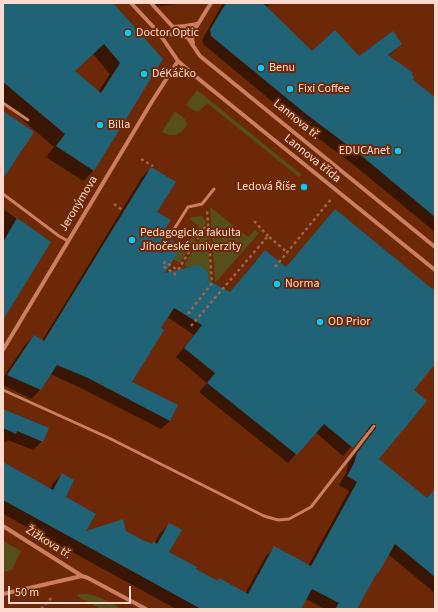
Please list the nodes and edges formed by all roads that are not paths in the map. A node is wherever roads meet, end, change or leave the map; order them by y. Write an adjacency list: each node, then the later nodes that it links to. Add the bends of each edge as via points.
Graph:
1 (131, 3): 6 (street)
2 (151, 3): 5 (street, Lannova tř.)
3 (211, 3): 4 (street)
4 (199, 24): 5 (street); 7 (street); 8 (street, via 192,39)
5 (173, 27): 7 (street, Lannova tř.)
6 (159, 33): 7 (street, via 174,36); 9 (street, Lannova třída)
7 (181, 34): 8 (street, Lannova tř.)
8 (195, 47): 15 (street, Lannova tř., via 200,56)
9 (178, 61): 14 (street, Jeronýmova); 17 (street, Lannova třída)
10 (3, 103): 11 (lane)
11 (28, 120)
12 (214, 189): 16 (lane, via 202,204 188,207)
13 (3, 194): 14 (lane)
14 (68, 241): 18 (street, Jeronýmova)
15 (435, 247)
16 (161, 250)
17 (435, 270)
18 (3, 350)
19 (3, 390): 20 (lane, via 109,438 264,516 278,520 289,519 311,507)
20 (374, 426)
21 (3, 526): 22 (street, Žižkova tř.)
22 (82, 576): 23 (street, Žižkova tř.); 24 (street, Žižkova tř.)
23 (3, 594)
24 (146, 609)

